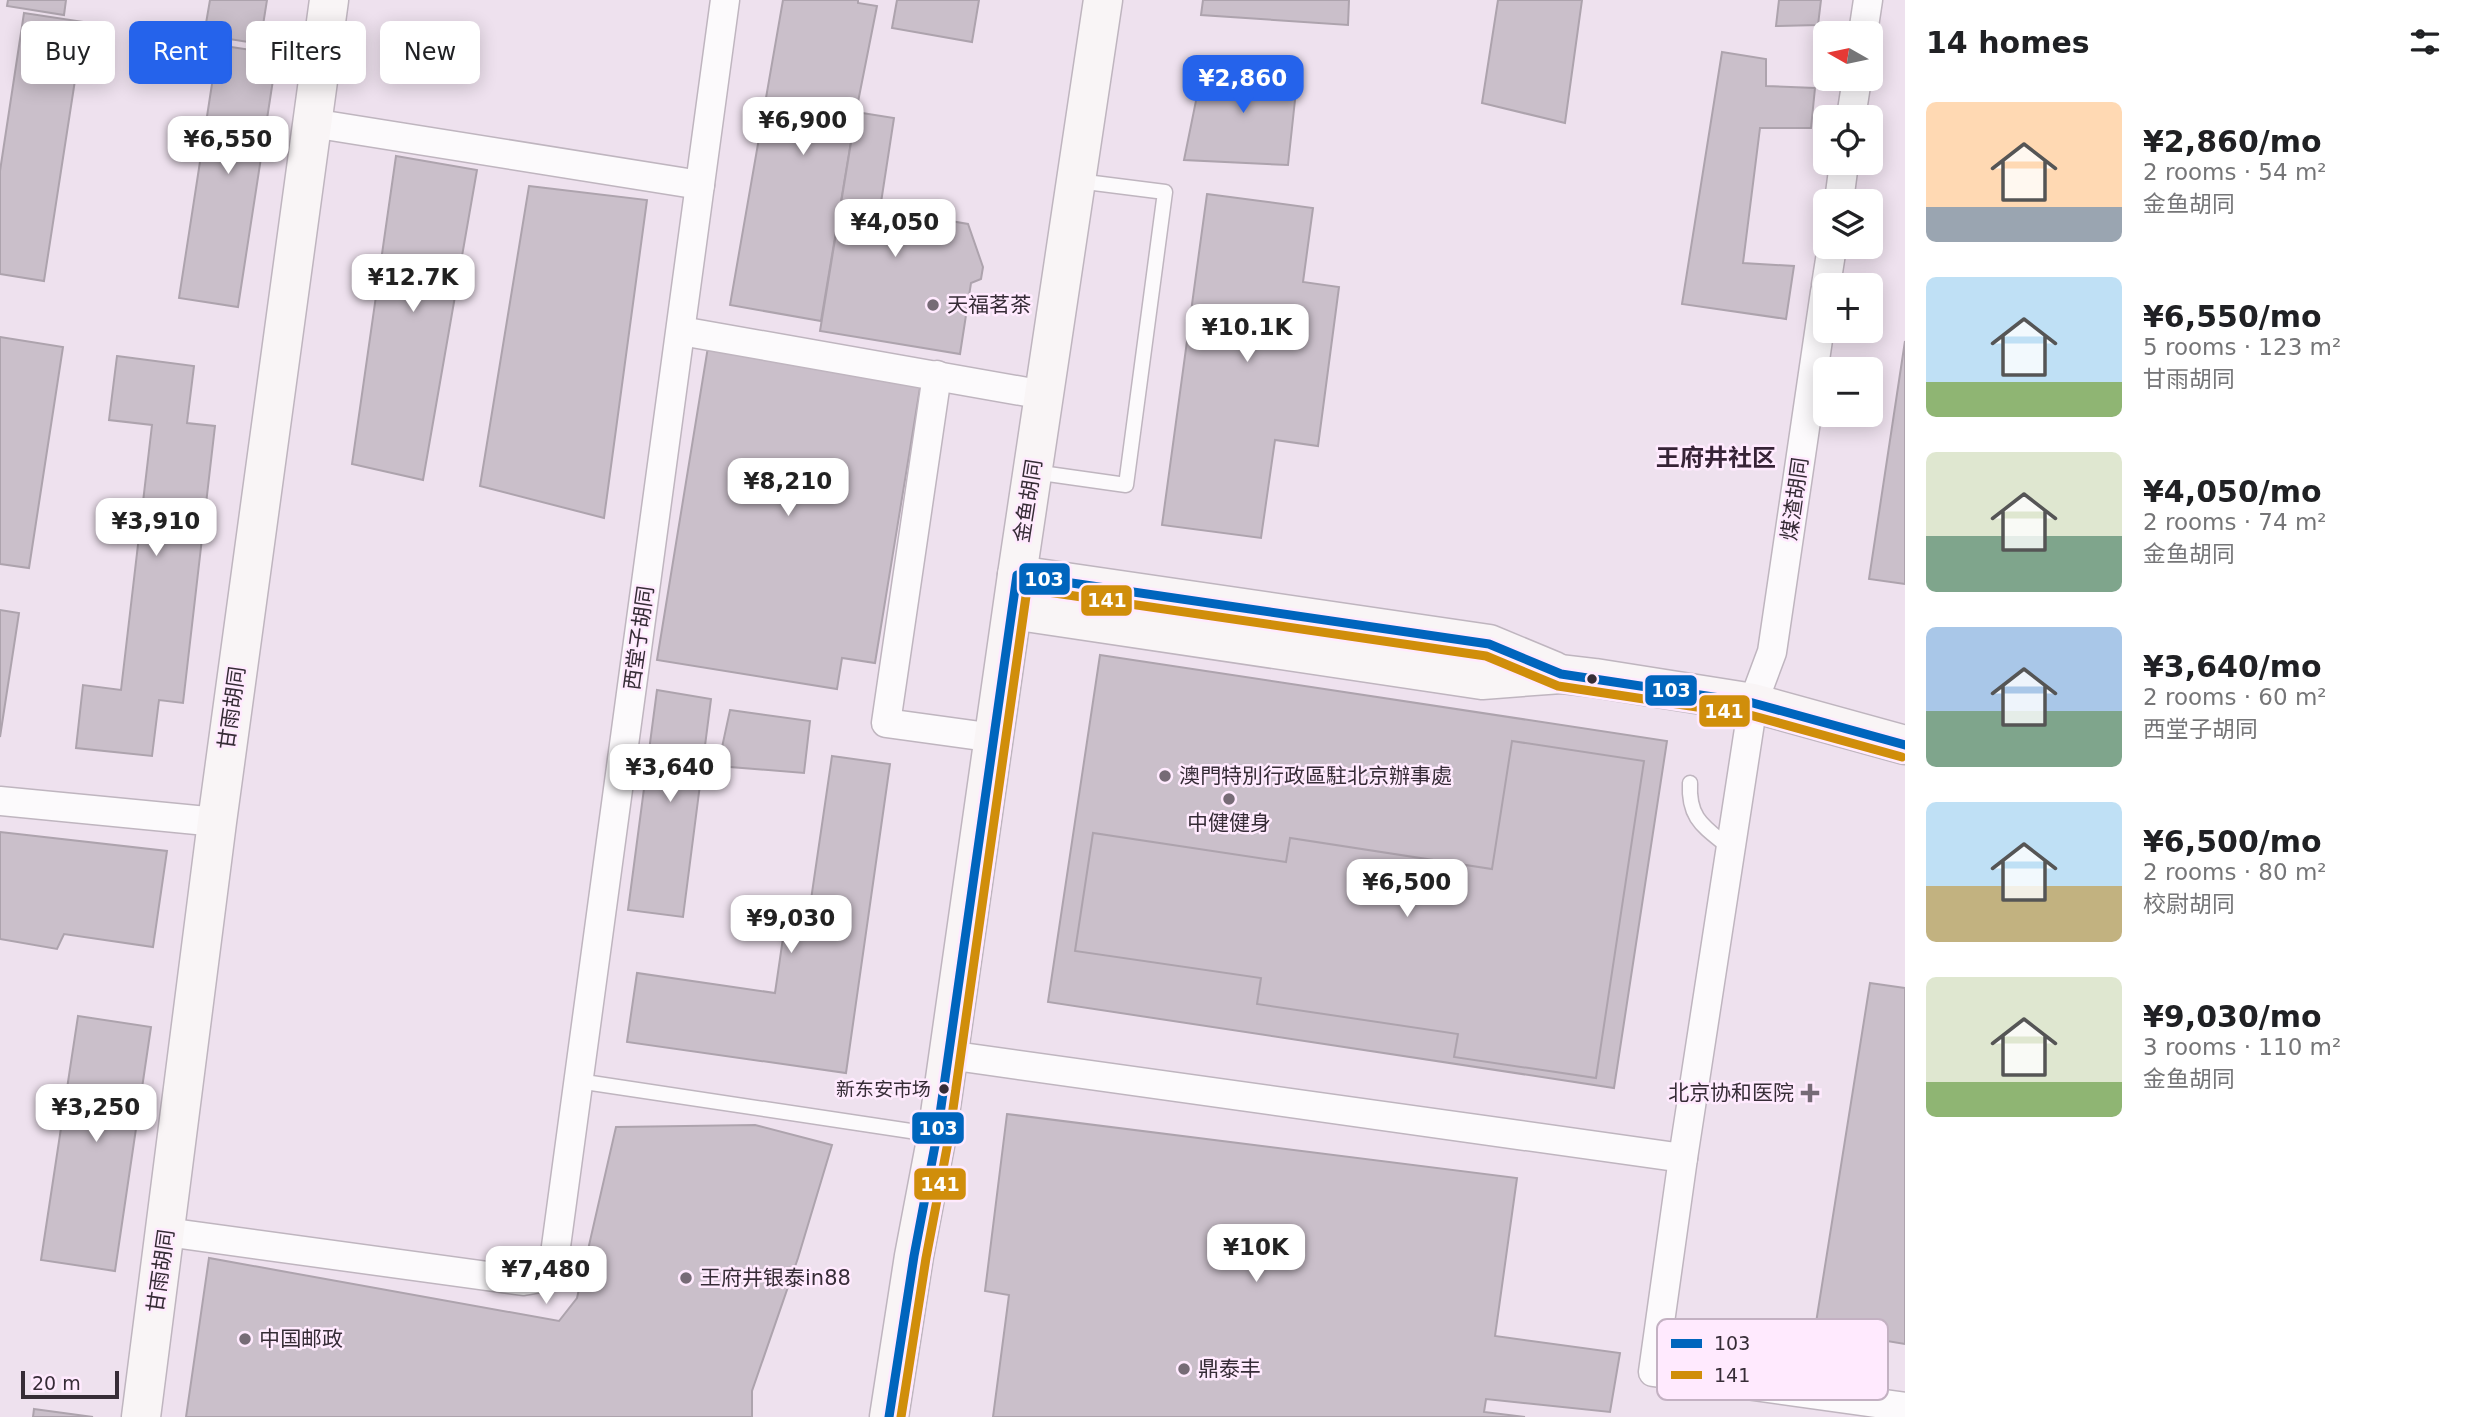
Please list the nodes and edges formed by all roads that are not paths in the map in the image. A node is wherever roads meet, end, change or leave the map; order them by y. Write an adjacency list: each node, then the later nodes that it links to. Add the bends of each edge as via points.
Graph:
1 (329, 0): 6 (street, 甘雨胡同)
2 (726, 0): 8 (street, 西堂子胡同)
3 (1103, 0): 7 (street, 金鱼胡同)
4 (1868, 0): 5 (street)
5 (1865, 21)
6 (312, 123): 8 (street); 23 (street, 甘雨胡同)
7 (1076, 181): 12 (street, 金鱼胡同); 13 (lane, via 1165,192 1126,485)
8 (700, 185): 9 (street, 西堂子胡同)
9 (681, 331): 11 (street); 26 (street, 西堂子胡同)
10 (1817, 343): 18 (street, 煤渣胡同, via 1772,652)
11 (937, 375): 12 (street); 19 (street, via 886,723)
12 (1044, 395): 13 (street, 金鱼胡同)
13 (1033, 472): 14 (street, 金鱼胡同)
14 (1015, 592): 15 (street, via 1489,644); 16 (street); 19 (street, 金鱼胡同)
15 (1561, 674): 16 (street, via 1482,680); 18 (street)
16 (1446, 675): 17 (lane)
17 (1490, 690)
18 (1753, 704): 20 (street); 24 (street, 煤渣胡同)
19 (995, 738): 25 (street, 金鱼胡同)
20 (1905, 745)
21 (1690, 783): 24 (lane, via 1693,812)
22 (0, 801): 23 (street)
23 (217, 822): 29 (street, 甘雨胡同)
24 (1731, 849): 28 (street, 煤渣胡同)
25 (948, 1055): 27 (street, 金鱼胡同); 28 (street)
26 (578, 1082): 27 (lane); 29 (street, 西堂子胡同, via 552,1276 523,1282)
27 (937, 1135): 36 (street, 金鱼胡同)
28 (1683, 1158): 30 (street, 煤渣胡同)
29 (166, 1232): 35 (street, 甘雨胡同)
30 (1660, 1319)
31 (1657, 1343): 32 (street, 煤渣胡同, via 1653,1372)
32 (1657, 1373)
33 (1855, 1400): 34 (street, 煤渣胡同)
34 (1905, 1407)
35 (141, 1417)
36 (889, 1417)

